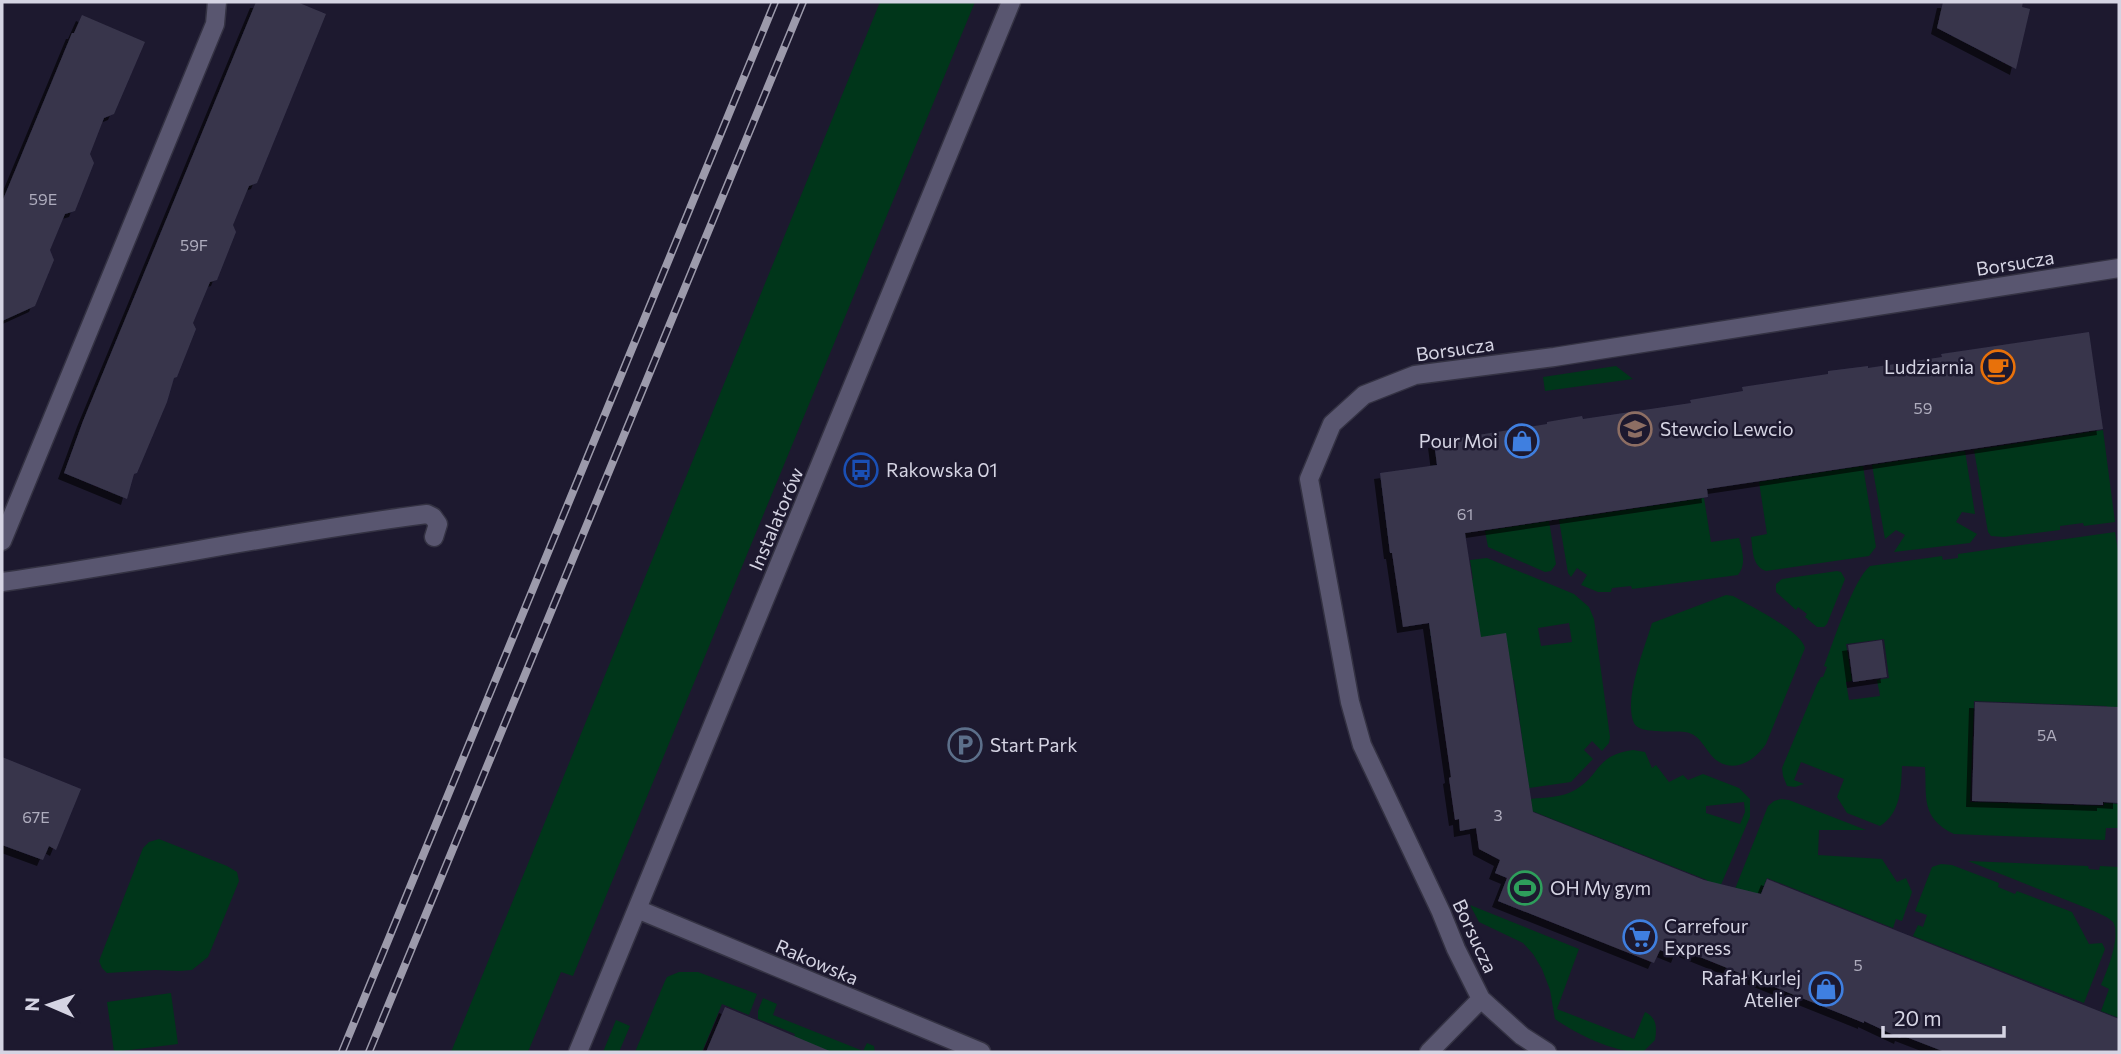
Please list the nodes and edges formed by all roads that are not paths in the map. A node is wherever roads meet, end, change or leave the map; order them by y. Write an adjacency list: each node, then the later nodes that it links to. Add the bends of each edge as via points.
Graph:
1 (217, 2): 5 (street, via 215,24)
2 (1011, 2): 7 (street, Instalatorów)
3 (2119, 268): 8 (street, Borsucza, via 1553,357 1415,374 1364,395 1332,424 1309,479 1350,702 1362,745)
4 (434, 537): 6 (street, via 438,524 427,514)
5 (2, 541)
6 (2, 582)
7 (637, 909): 9 (street, Instalatorów); 10 (street, Rakowska)
8 (1481, 999): 11 (street); 12 (street)
9 (578, 1052)
10 (981, 1052)
11 (1429, 1052)
12 (1547, 1052)

